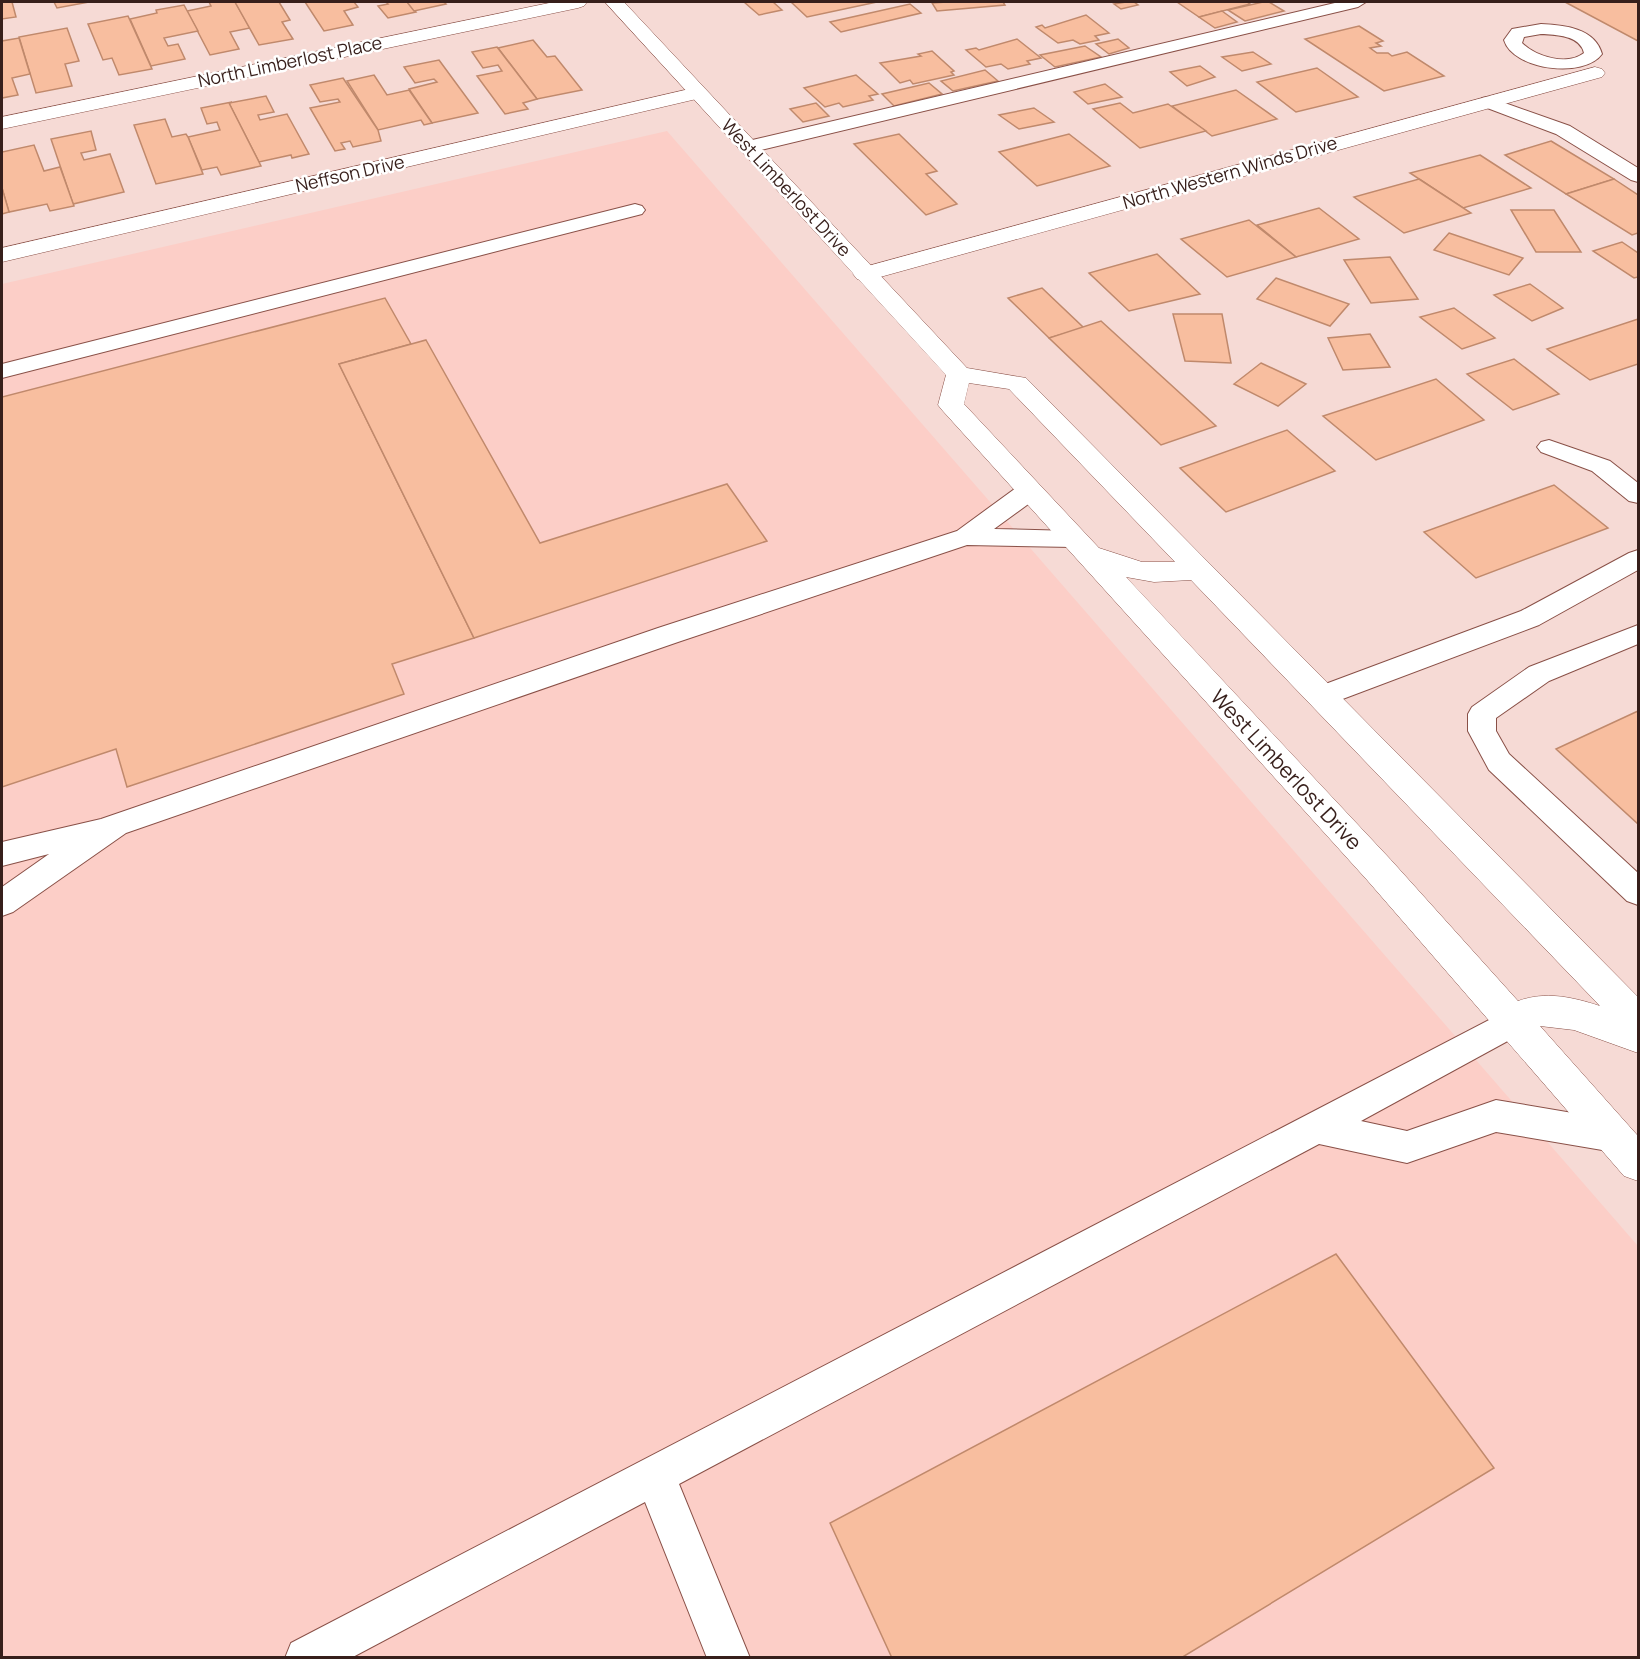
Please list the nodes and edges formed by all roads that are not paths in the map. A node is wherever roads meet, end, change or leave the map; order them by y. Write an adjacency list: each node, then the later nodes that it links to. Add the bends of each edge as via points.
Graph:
1 (578, 2): 7 (street, North Limberlost Place)
2 (614, 2): 5 (street, West Limberlost Drive)
3 (1358, 2): 8 (lane)
4 (1595, 73): 6 (street, North Western Winds Drive)
5 (698, 93): 8 (street, West Limberlost Drive); 11 (street, Neffson Drive)
6 (1488, 102): 9 (lane, via 1563,130); 12 (street, North Western Winds Drive)
7 (2, 123)
8 (748, 147): 12 (street, West Limberlost Drive)
9 (1638, 176)
10 (636, 210): 13 (lane)
11 (2, 255)
12 (865, 274): 14 (street, West Limberlost Drive)
13 (2, 371)
14 (958, 374): 16 (street, West Limberlost Drive, via 951,405); 21 (street, via 1017,383)
15 (1549, 447): 17 (lane, via 1601,466)
16 (1029, 491): 18 (lane); 19 (street, West Limberlost Drive)
17 (1638, 495)
18 (966, 537): 19 (lane); 24 (lane)
19 (1081, 547): 21 (street, via 1142,573 1166,575); 28 (street, West Limberlost Drive)
20 (1638, 559): 23 (lane, via 1530,618)
21 (1198, 569): 23 (street)
22 (1638, 634): 26 (lane, via 1539,674 1482,714 1482,731 1499,762)
23 (1322, 696): 29 (street)
24 (115, 825): 25 (lane); 27 (lane)
25 (2, 854)
26 (1638, 892)
27 (2, 903)
28 (1514, 1021): 30 (street, via 1534,1011 1568,1013); 31 (lane); 32 (street, West Limberlost Drive)
29 (1638, 1021)
30 (1638, 1037)
31 (1317, 1128): 32 (lane, via 1407,1147 1496,1116); 33 (lane)
32 (1626, 1149)
33 (655, 1475): 34 (lane); 35 (lane)
34 (306, 1658)
35 (729, 1658)

